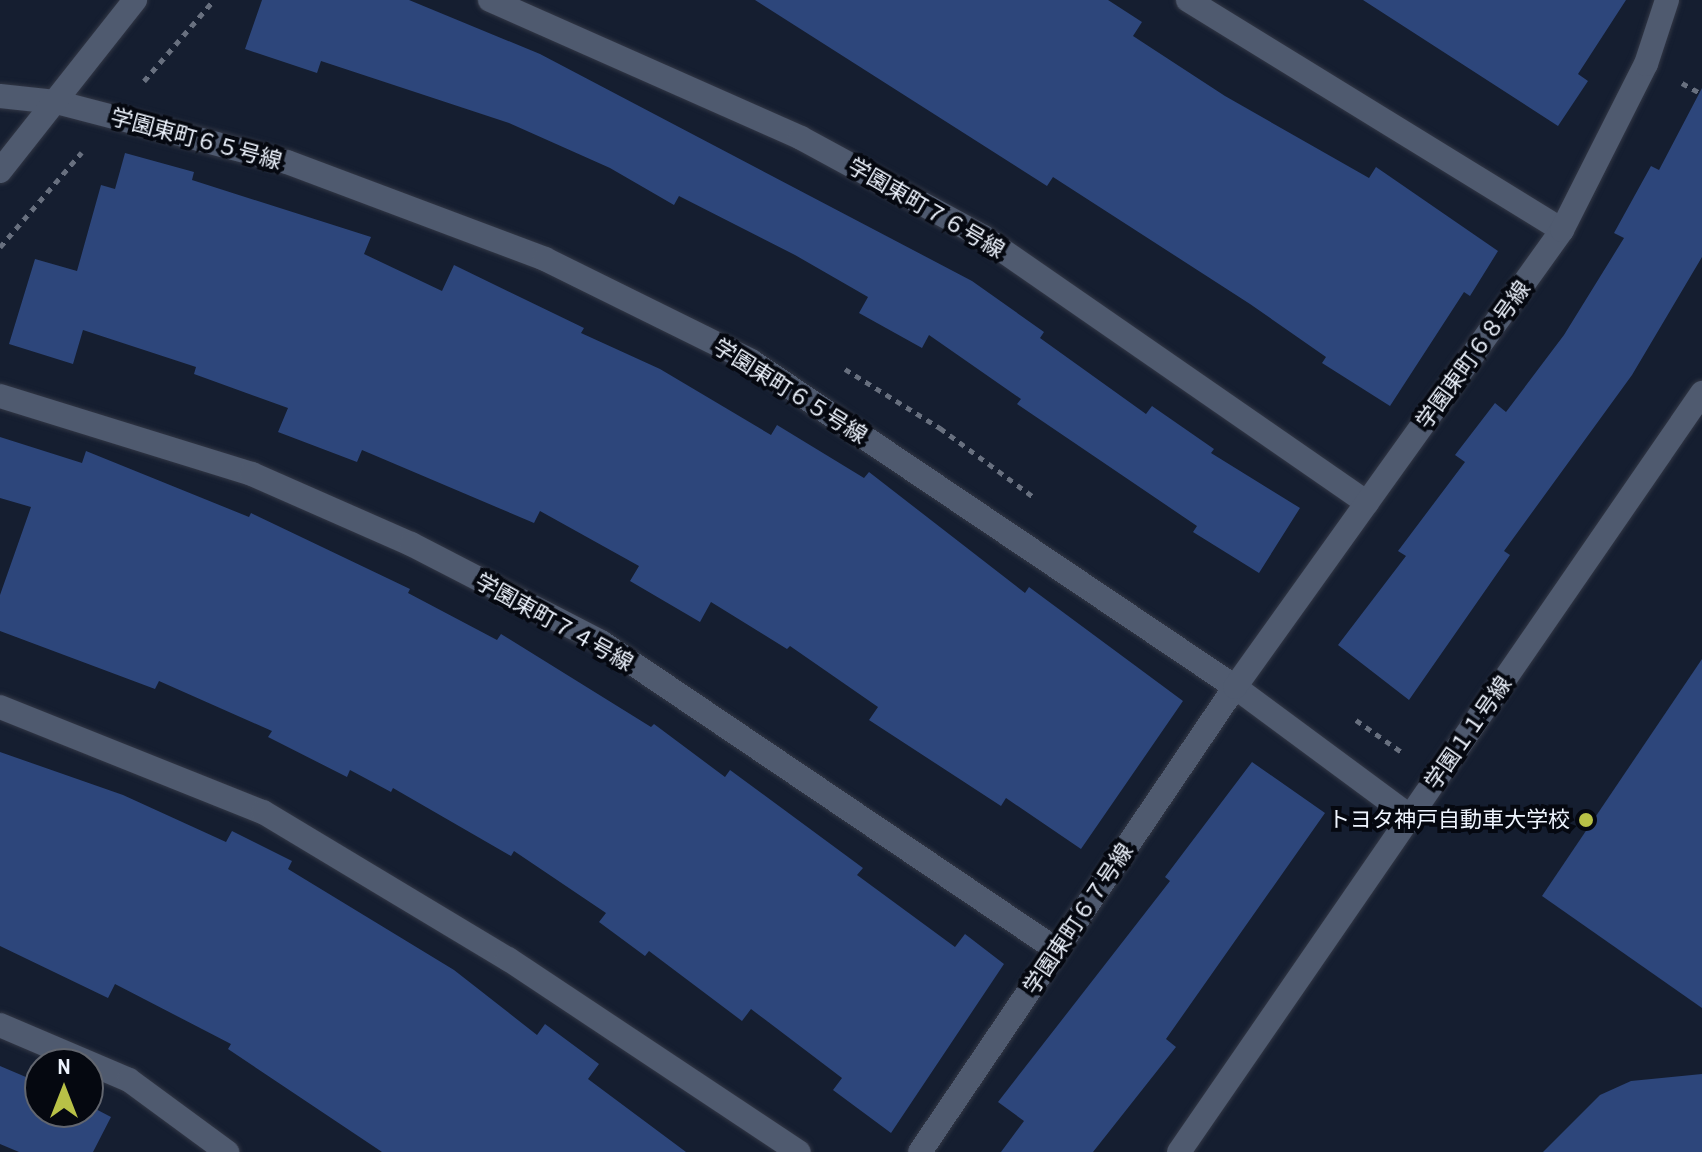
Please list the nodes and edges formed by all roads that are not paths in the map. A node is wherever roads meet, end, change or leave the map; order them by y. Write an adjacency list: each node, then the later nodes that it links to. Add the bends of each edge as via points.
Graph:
1 (135, 0): 6 (street)
2 (490, 0): 11 (street, 学園東町７６号線, via 801,138 983,237)
3 (1188, 0): 8 (street)
4 (1667, 0): 8 (street, 学園東町６８号線, via 1646,64)
5 (0, 96): 6 (street, 学園東町６５号線)
6 (56, 102): 7 (street); 12 (street, 学園東町６５号線, via 287,162 545,259 600,286 751,361)
7 (0, 171)
8 (1562, 230): 11 (street, 学園東町６８号線)
9 (1702, 393): 14 (street, 学園１１号線)
10 (0, 396): 15 (street, 学園東町７４号線, via 252,474 411,544 601,642)
11 (1367, 503): 12 (street, 学園東町６８号線)
12 (1235, 687): 14 (street, 学園東町６５号線); 15 (street, 学園東町６７号線)
13 (0, 707): 18 (street, via 276,819 508,959)
14 (1411, 817): 20 (street, 学園１１号線)
15 (1057, 950): 19 (street, 学園東町６７号線)
16 (0, 1025): 17 (street, via 129,1080)
17 (227, 1152)
18 (799, 1152)
19 (920, 1152)
20 (1179, 1152)

